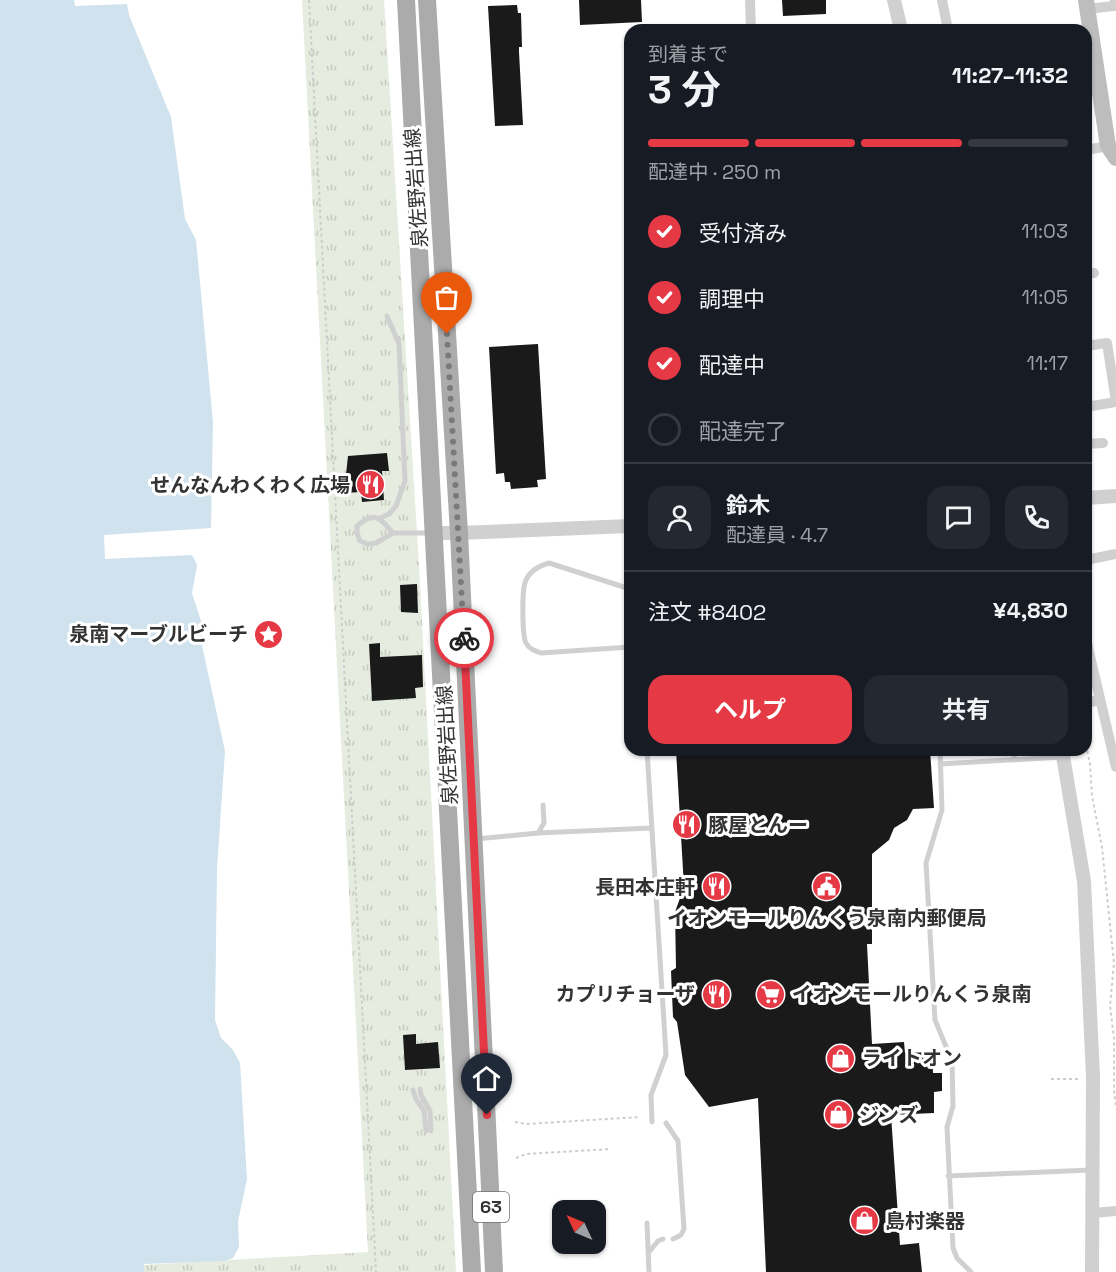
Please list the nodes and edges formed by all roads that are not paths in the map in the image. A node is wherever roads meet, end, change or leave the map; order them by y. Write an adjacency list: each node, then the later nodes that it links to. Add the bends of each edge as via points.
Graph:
1 (406, 0): 25 (main road, 泉佐野岩出線 / 63)
2 (427, 0): 26 (main road, 泉佐野岩出線 / 63)
3 (750, 0): 8 (street)
4 (894, 0): 9 (street)
5 (942, 0): 10 (street)
6 (1115, 0): 7 (street, via 1114,6)
7 (1087, 5): 11 (main road)
8 (751, 24)
9 (900, 24)
10 (947, 24)
11 (1090, 24)
12 (1092, 34): 14 (main road)
13 (1092, 150): 14 (street)
14 (1112, 152)
15 (387, 316): 22 (lane, via 399,345 405,481 396,506)
16 (1092, 345): 17 (street, via 1107,343 1116,402)
17 (1092, 405)
18 (1103, 443): 19 (street)
19 (1092, 444)
20 (1116, 496): 21 (street)
21 (1092, 498)
22 (380, 518): 24 (lane); 24 (lane, via 367,518 357,526 360,541 376,543)
23 (624, 526): 26 (street)
24 (393, 533): 25 (lane)
25 (435, 533): 26 (street); 58 (main road, 泉佐野岩出線 / 63)
26 (459, 533): 45 (main road, 泉佐野岩出線 / 63)
27 (1116, 554): 28 (street)
28 (1092, 559)
29 (624, 587): 30 (lane, via 549,563 541,566 531,572 525,583 524,638 527,645 541,653)
30 (624, 647)
31 (1092, 665): 32 (street)
32 (1100, 700): 33 (street); 41 (street)
33 (1092, 702)
34 (647, 756): 43 (lane)
35 (940, 756): 40 (lane)
36 (1014, 756): 39 (lane)
37 (1047, 756): 39 (lane)
38 (1063, 756): 50 (street, via 1084,881 1093,1077)
39 (1014, 760): 40 (lane)
40 (940, 764): 51 (lane, via 942,810 926,863 934,1020 952,1061)
41 (1116, 765)
42 (543, 805): 44 (lane, via 544,823)
43 (651, 828): 44 (lane); 48 (lane, via 666,1055 651,1095)
44 (538, 833): 45 (lane)
45 (475, 839): 59 (main road, 泉佐野岩出線 / 63)
46 (420, 1089): 47 (lane, via 430,1111 429,1131)
47 (413, 1090)
48 (652, 1122)
49 (666, 1123): 56 (lane, via 678,1141 684,1229)
50 (1092, 1170): 51 (lane); 53 (street)
51 (948, 1176): 61 (lane, via 953,1248)
52 (1116, 1211): 53 (street)
53 (1093, 1213): 62 (street)
54 (647, 1223): 57 (lane)
55 (663, 1239): 57 (lane)
56 (673, 1239)
57 (648, 1254): 60 (lane)
58 (472, 1272)
59 (494, 1272)
60 (649, 1272)
61 (971, 1272)
62 (1092, 1272)

